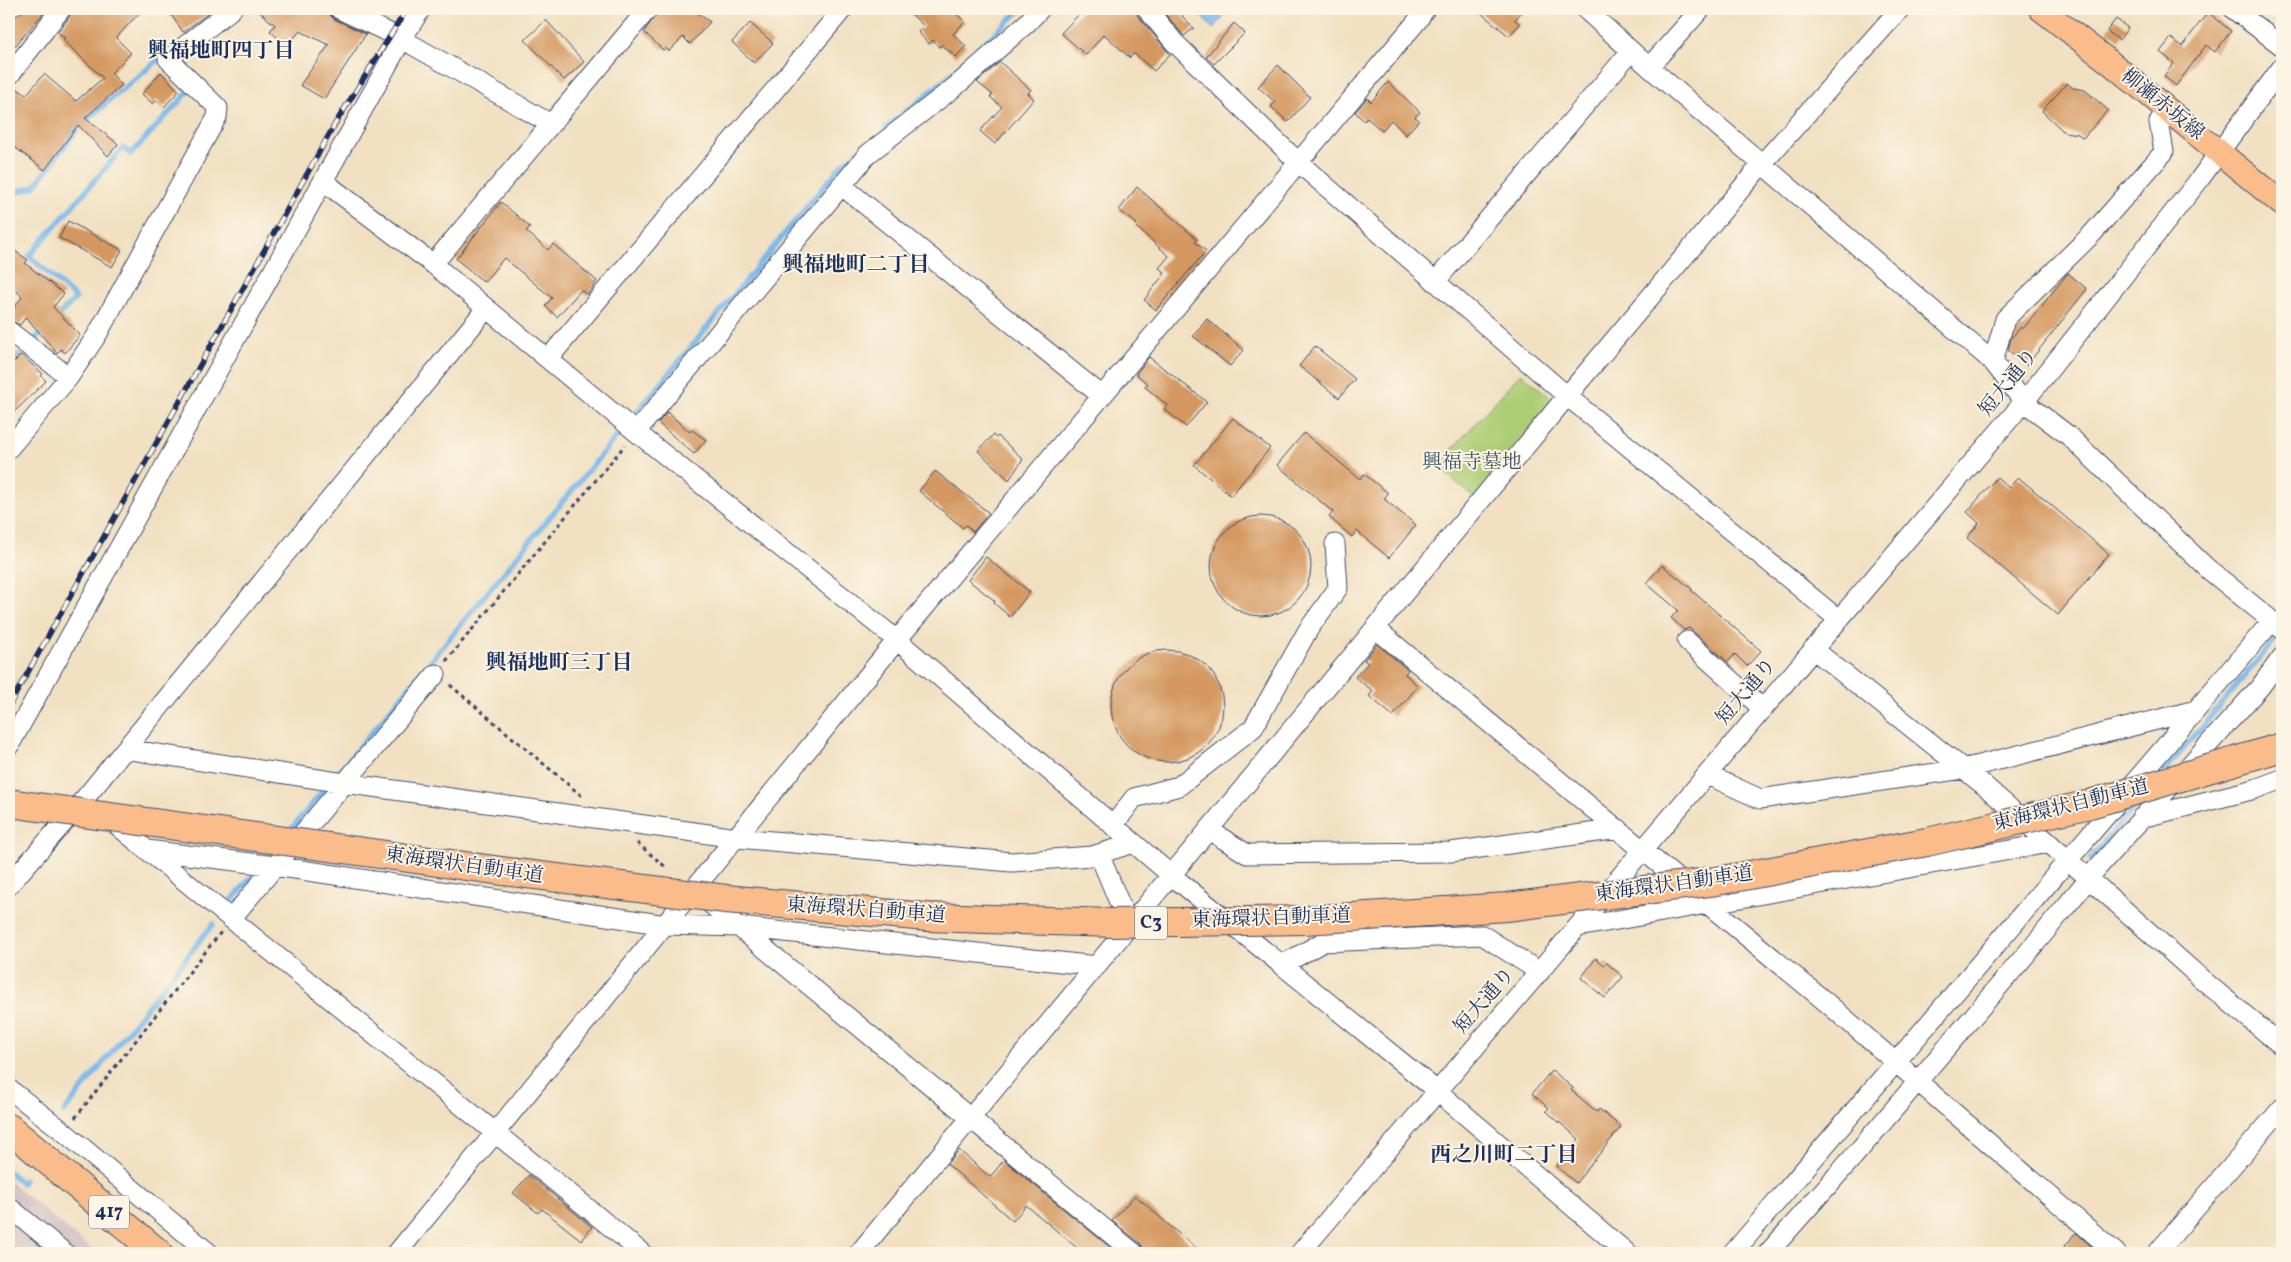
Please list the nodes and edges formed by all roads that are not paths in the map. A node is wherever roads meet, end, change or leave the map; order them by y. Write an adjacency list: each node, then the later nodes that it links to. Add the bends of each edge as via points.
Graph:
1 (61, 9): 20 (street)
2 (232, 9): 35 (street, via 168,59 218,108 217,117 97,335)
3 (339, 9): 15 (street)
4 (422, 9): 15 (street)
5 (648, 9): 22 (street)
6 (843, 9): 33 (street)
7 (1040, 9): 27 (street, via 956,86 868,154)
8 (1146, 9): 24 (street, via 1174,42)
9 (1424, 9): 24 (street)
10 (1585, 9): 17 (street)
11 (1701, 9): 18 (street)
12 (1900, 9): 25 (street)
13 (2041, 9): 21 (main road, 柳瀬赤坂線)
14 (2232, 9): 16 (street)
15 (402, 39): 22 (street); 26 (street)
16 (2282, 46)
17 (1631, 51): 18 (street); 30 (street)
18 (1649, 67): 25 (street)
19 (2282, 67): 23 (street, 短大通り)
20 (9, 76)
21 (2166, 109): 23 (main road, 柳瀬赤坂線); 34 (street, via 2159,122 2164,152 2092,234 2005,320)
22 (551, 124): 29 (street)
23 (2220, 153): 28 (main road, 柳瀬赤坂線); 38 (street, 短大通り)
24 (1298, 162): 30 (street); 36 (street)
25 (1762, 164): 34 (street); 37 (street)
26 (323, 181): 29 (street); 52 (street)
27 (841, 185): 36 (street); 39 (street)
28 (2282, 204)
29 (433, 264): 31 (street)
30 (1435, 282): 37 (street)
31 (486, 309): 33 (street); 54 (street)
32 (9, 331): 35 (street)
33 (548, 359): 39 (street)
34 (1993, 362): 38 (street)
35 (69, 377): 40 (street)
36 (1102, 396): 45 (street)
37 (1566, 396): 42 (street); 44 (street)
38 (2024, 402): 42 (street, 短大通り); 43 (street, via 2069,436 2208,569)
39 (636, 432): 45 (street)
40 (9, 448)
41 (1335, 544): 62 (street, via 1338,588 1308,630 1253,728 1179,786 1134,798)
42 (1838, 620): 47 (street, 短大通り)
43 (2277, 625): 51 (street)
44 (1375, 628): 63 (street); 64 (street)
45 (897, 640): 62 (street); 65 (street)
46 (1687, 641): 50 (street)
47 (1813, 649): 50 (street, 短大通り); 55 (street)
48 (2282, 657): 61 (street, via 2260,687)
49 (436, 674): 58 (street)
50 (1763, 709): 56 (street, 短大通り)
51 (2196, 710): 55 (street); 71 (street)
52 (9, 746)
53 (2282, 747): 60 (highway, 東海環状自動車道 / C3, bridge, via 2071,808 1927,842 1717,881 1507,907 1305,920 1113,923 936,917 726,899)
54 (125, 749): 58 (street); 59 (street)
55 (1963, 769): 56 (street, via 1760,800); 67 (street)
56 (1708, 775): 69 (street, 短大通り)
57 (2282, 779): 61 (street)
58 (344, 783): 65 (street); 72 (street)
59 (85, 798): 68 (street); 75 (street)
60 (9, 803)
61 (2141, 818): 74 (street)
62 (1113, 826): 66 (street)
63 (1209, 830): 64 (street, via 1246,854 1451,852); 73 (street)
64 (1619, 830): 69 (street)
65 (737, 838): 70 (street, via 1012,862); 76 (street)
66 (1134, 843): 70 (street); 73 (street)
67 (2049, 843): 71 (street); 77 (street)
68 (147, 850): 72 (street); 78 (street)
69 (1644, 851): 77 (street); 82 (street, 短大通り)
70 (1099, 854): 80 (street)
71 (2069, 861): 74 (street); 87 (street)
72 (275, 866): 78 (street); 79 (street)
73 (1171, 875): 80 (street); 84 (street)
74 (2088, 878): 86 (street); 87 (street)
75 (9, 885)
76 (694, 891): 79 (street); 81 (street)
77 (1706, 904): 82 (street); 87 (street)
78 (231, 919): 93 (street)
79 (666, 925): 81 (street); 93 (street)
80 (1129, 926): 83 (street)
81 (739, 927): 83 (street); 91 (street)
82 (1578, 927): 85 (street, 短大通り)
83 (1097, 966): 91 (street)
84 (1282, 966): 85 (street, via 1322,942 1482,935); 89 (street)
85 (1540, 972): 89 (street, 短大通り)
86 (2282, 1046)
87 (1907, 1073): 104 (street); 105 (street); 106 (street)
88 (9, 1089): 97 (street)
89 (1437, 1091): 102 (street, 短大通り); 103 (street)
90 (2282, 1108): 107 (street)
91 (972, 1118): 100 (street); 101 (street)
92 (9, 1128): 96 (highway, 417)
93 (497, 1132): 98 (street); 99 (street)
94 (9, 1207): 95 (street)
95 (65, 1253)
96 (158, 1253)
97 (209, 1253)
98 (397, 1253)
99 (642, 1253)
100 (859, 1253)
101 (1134, 1253)
102 (1300, 1253)
103 (1627, 1253)
104 (1733, 1253)
105 (1768, 1253)
106 (2116, 1253)
107 (2157, 1253)

